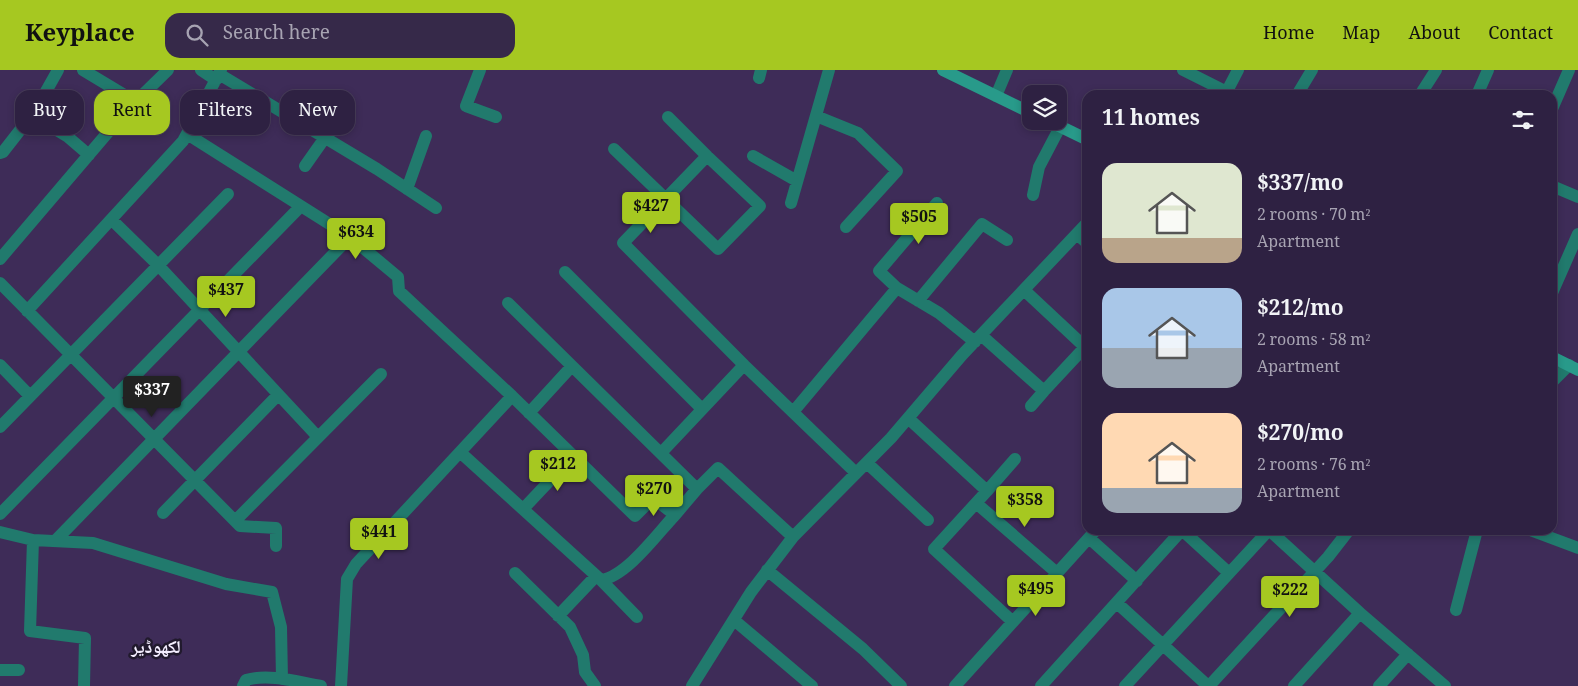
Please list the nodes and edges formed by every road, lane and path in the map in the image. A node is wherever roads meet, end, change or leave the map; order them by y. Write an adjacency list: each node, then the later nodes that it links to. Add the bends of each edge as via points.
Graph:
1 (58, 70): 17 (street)
2 (83, 70): 15 (street)
3 (168, 70): 19 (street)
4 (201, 70): 16 (street)
5 (480, 70): 30 (street, via 466,106)
6 (829, 70): 29 (street)
7 (944, 70): 26 (main road)
8 (1007, 70): 26 (street)
9 (1183, 70): 21 (street)
10 (1238, 70): 22 (street)
11 (1312, 70): 23 (street)
12 (1436, 70): 24 (street)
13 (1488, 70): 25 (street)
14 (1570, 70): 27 (street)
15 (99, 74): 18 (street)
16 (219, 75): 20 (street); 41 (street)
17 (46, 90)
18 (120, 90)
19 (148, 90)
20 (211, 90)
21 (1220, 90)
22 (1228, 90)
23 (1300, 90)
24 (1423, 90)
25 (1478, 90)
26 (996, 96): 28 (main road)
27 (1557, 97)
28 (1022, 109)
29 (816, 116): 48 (street); 60 (street, via 858,133 898,171)
30 (496, 117)
31 (668, 117): 45 (street)
32 (1052, 130): 52 (street)
33 (1067, 130): 40 (main road)
34 (15, 135): 43 (street)
35 (65, 135): 44 (street)
36 (107, 135): 44 (street)
37 (186, 135): 59 (street)
38 (189, 135): 57 (street)
39 (426, 136): 50 (street)
40 (1082, 137)
41 (324, 139): 47 (street); 50 (street)
42 (614, 149): 54 (street)
43 (0, 153)
44 (89, 155): 67 (street)
45 (707, 156): 54 (street); 54 (street, via 760,206 718,249)
46 (753, 156): 48 (street)
47 (304, 166)
48 (797, 181): 55 (street)
49 (1557, 188): 53 (street)
50 (406, 189): 58 (street)
51 (228, 194): 68 (street)
52 (1033, 195)
53 (1578, 197)
54 (666, 198): 85 (street, via 623,243)
55 (791, 203)
56 (937, 203): 72 (street, via 879,271)
57 (300, 207): 64 (street); 76 (street)
58 (436, 208)
59 (112, 220): 68 (street); 77 (street)
60 (846, 226)
61 (1082, 229): 62 (street)
62 (1077, 234): 65 (street); 73 (street)
63 (1578, 234): 70 (street)
64 (350, 238): 81 (street); 93 (street, via 398,277 399,291)
65 (1082, 239)
66 (1007, 240): 74 (street, via 982,224)
67 (0, 258)
68 (158, 265): 76 (street); 82 (street)
69 (565, 272): 96 (street)
70 (1557, 282)
71 (0, 283): 77 (street)
72 (897, 288): 74 (street); 98 (street)
73 (1024, 290): 78 (street); 79 (street)
74 (918, 301): 78 (street)
75 (508, 303): 86 (street)
76 (199, 310): 81 (street); 94 (street)
77 (26, 311): 82 (street)
78 (978, 338): 90 (street); 99 (street)
79 (1082, 344)
80 (1082, 350): 90 (street)
81 (238, 352): 91 (street); 102 (street)
82 (69, 354): 92 (street); 94 (street)
83 (1557, 360): 87 (main road)
84 (0, 365): 92 (street)
85 (744, 365): 96 (street); 98 (street)
86 (572, 366): 97 (street); 104 (street)
87 (1573, 368): 89 (street)
88 (381, 374): 101 (street)
89 (1557, 379)
90 (1044, 391): 95 (street)
91 (278, 395): 101 (street); 109 (street)
92 (30, 396): 100 (street)
93 (512, 396): 97 (street); 103 (street)
94 (113, 399): 102 (street); 115 (street)
95 (1030, 406)
96 (702, 410): 104 (street)
97 (529, 412): 105 (street)
98 (793, 412): 108 (street)
99 (908, 418): 107 (street); 111 (street)
100 (0, 427)
101 (318, 437): 118 (street)
102 (153, 439): 109 (street); 131 (street)
103 (461, 453): 113 (street); 156 (street, via 356,564 347,579)
104 (660, 453): 110 (street)
105 (573, 456): 113 (street); 116 (street, via 635,516 653,498)
106 (1015, 459): 111 (street)
107 (867, 463): 108 (street); 117 (street)
108 (856, 473): 129 (street)
109 (194, 481): 114 (street); 118 (street)
110 (697, 489): 116 (street); 129 (street, via 718,468)
111 (987, 491): 112 (street)
112 (976, 503): 137 (street); 147 (street, via 934,549)
113 (523, 509): 139 (street)
114 (163, 513)
115 (0, 514)
116 (675, 515): 139 (street, via 611,579)
117 (928, 520)
118 (234, 521): 132 (street, via 240,526 276,528)
119 (0, 532): 130 (street)
120 (1091, 535): 137 (street)
121 (1093, 535): 140 (street)
122 (1178, 535): 140 (street)
123 (1187, 535): 138 (street)
124 (1264, 535): 138 (street)
125 (1274, 535): 135 (street)
126 (1345, 535): 135 (street)
127 (1476, 535): 142 (street)
128 (1543, 535): 133 (street)
129 (793, 537): 134 (street)
130 (33, 540): 131 (street); 153 (street, via 30,631 85,638)
131 (55, 541): 152 (street, via 93,543 226,584 272,592 281,627)
132 (276, 546)
133 (1578, 548)
134 (767, 570): 146 (street); 160 (street, via 863,649)
135 (1314, 572): 143 (street); 164 (street)
136 (515, 573): 144 (street)
137 (1057, 573): 147 (street)
138 (1229, 573): 148 (street)
139 (598, 578): 144 (street); 145 (street)
140 (1137, 581): 141 (street)
141 (1117, 603): 148 (street); 162 (street)
142 (1456, 610)
143 (1360, 613): 149 (street); 165 (street)
144 (558, 616): 157 (street, via 572,632 583,655 584,672)
145 (637, 617)
146 (734, 620): 158 (street); 159 (street)
147 (1013, 622): 161 (street)
148 (1162, 644): 163 (street); 164 (street)
149 (1408, 654): 166 (street); 167 (street)
150 (0, 670): 151 (street)
151 (19, 670)
152 (282, 679): 154 (street, via 254,678 246,680); 155 (street)
153 (84, 686)
154 (243, 686)
155 (316, 686)
156 (341, 686)
157 (595, 686)
158 (692, 686)
159 (812, 686)
160 (901, 686)
161 (955, 686)
162 (1041, 686)
163 (1125, 686)
164 (1208, 686)
165 (1294, 686)
166 (1379, 686)
167 (1445, 686)

